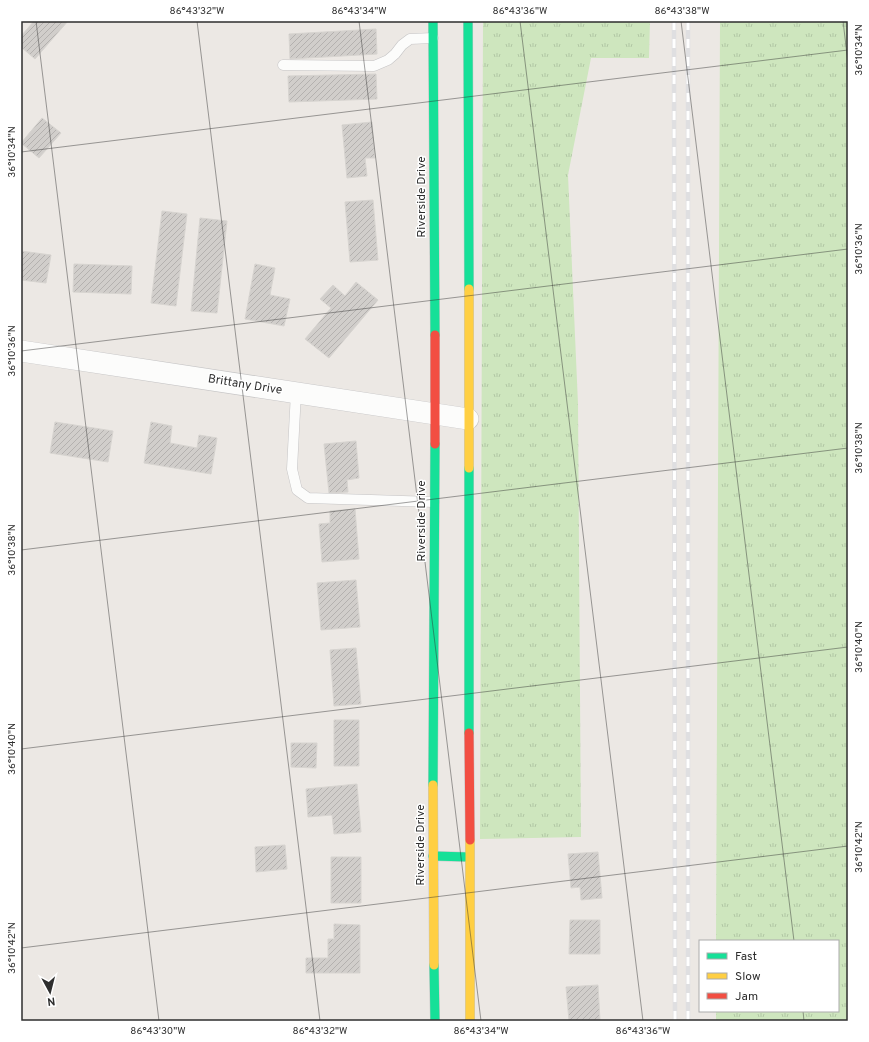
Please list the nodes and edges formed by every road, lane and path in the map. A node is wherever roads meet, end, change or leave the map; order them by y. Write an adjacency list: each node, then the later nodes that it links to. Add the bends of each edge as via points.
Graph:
1 (433, 21): 3 (street, Riverside Drive)
2 (468, 21): 8 (street)
3 (433, 38): 4 (lane, via 410,39 388,60 374,66); 7 (street, Riverside Drive)
4 (283, 65)
5 (21, 351): 6 (street, Brittany Drive)
6 (296, 392): 7 (street, Brittany Drive); 9 (lane, via 292,470 297,490 308,498)
7 (435, 413): 8 (street, Brittany Drive); 9 (street, Riverside Drive)
8 (468, 419): 11 (street)
9 (434, 502): 10 (street, Riverside Drive)
10 (433, 856): 11 (street); 12 (street, Riverside Drive)
11 (469, 857): 13 (street)
12 (435, 1021)
13 (470, 1021)

